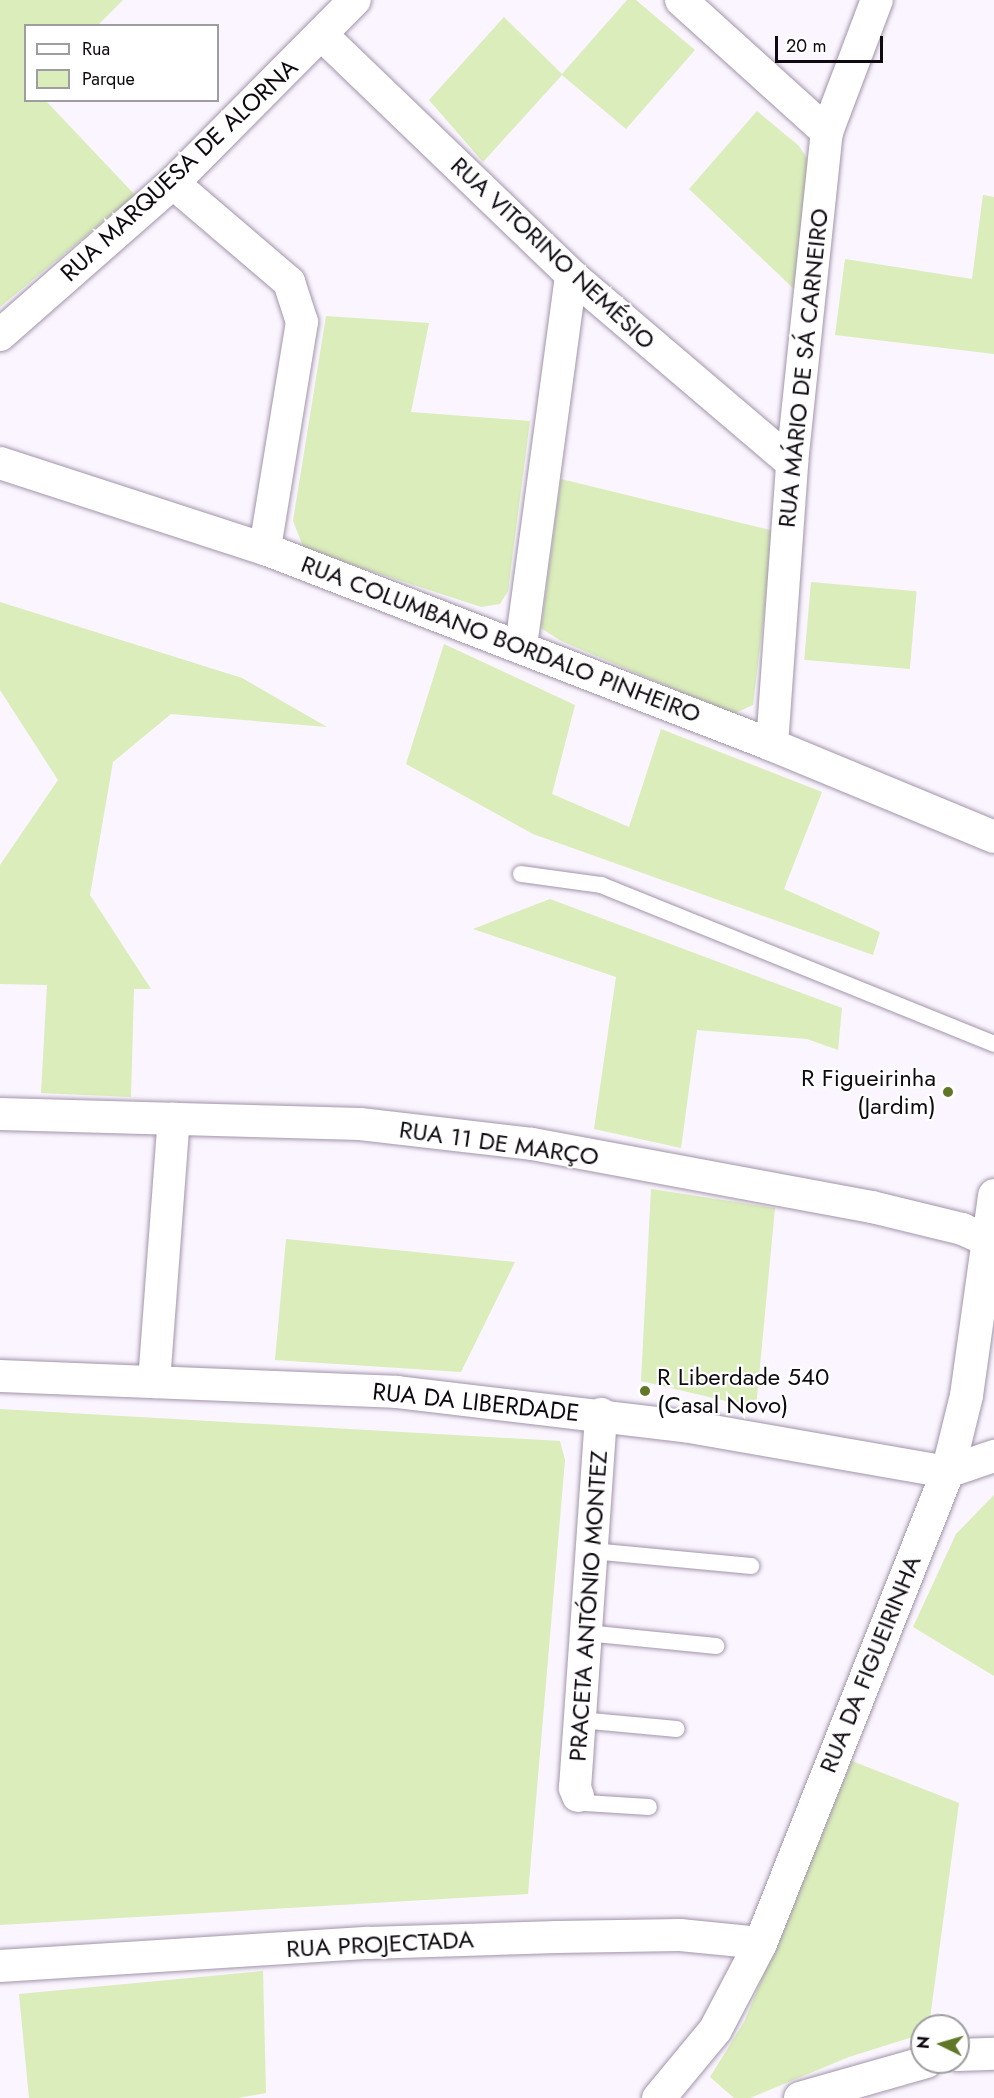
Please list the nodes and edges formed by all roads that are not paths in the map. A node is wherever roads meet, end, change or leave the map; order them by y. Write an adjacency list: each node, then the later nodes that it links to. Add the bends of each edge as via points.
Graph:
1 (355, 0): 4 (street, RUA MARQUESA DE ALORNA)
2 (681, 0): 5 (street)
3 (877, 0): 5 (street, RUA MÁRIO DE SÁ CARNEIRO)
4 (322, 35): 6 (street, RUA MARQUESA DE ALORNA); 7 (street, RUA VITORINO NEMÉSIO)
5 (827, 132): 10 (street, RUA MÁRIO DE SÁ CARNEIRO)
6 (173, 183): 8 (street, RUA MARQUESA DE ALORNA); 11 (street, via 289,282 302,322)
7 (571, 275): 10 (street, RUA VITORINO NEMÉSIO); 12 (street)
8 (0, 335)
9 (0, 463): 11 (street, RUA COLUMBANO BORDALO PINHEIRO)
10 (792, 463): 13 (street, RUA MÁRIO DE SÁ CARNEIRO)
11 (266, 549): 12 (street, RUA COLUMBANO BORDALO PINHEIRO)
12 (521, 646): 13 (street, RUA COLUMBANO BORDALO PINHEIRO)
13 (772, 745): 14 (street, RUA COLUMBANO BORDALO PINHEIRO)
14 (994, 837)
15 (521, 874): 16 (lane, via 601,885)
16 (994, 1044)
17 (0, 1114): 18 (street, RUA 11 DE MARÇO)
18 (174, 1119): 20 (street, RUA 11 DE MARÇO, via 360,1124 532,1144 872,1206 962,1229); 22 (street)
19 (994, 1195): 20 (street, RUA DA FIGUEIRINHA)
20 (991, 1243): 25 (street, RUA DA FIGUEIRINHA, via 966,1395)
21 (0, 1376): 22 (street, RUA DA LIBERDADE)
22 (154, 1382): 23 (street, RUA DA LIBERDADE, via 398,1392)
23 (601, 1414): 25 (street, RUA DA LIBERDADE); 26 (street, PRACETA ANTÓNIO MONTEZ)
24 (994, 1455): 25 (street)
25 (947, 1472): 34 (street, RUA DA FIGUEIRINHA)
26 (592, 1551): 27 (lane); 28 (street, PRACETA ANTÓNIO MONTEZ)
27 (751, 1566)
28 (586, 1633): 29 (lane); 30 (street, PRACETA ANTÓNIO MONTEZ)
29 (716, 1646)
30 (580, 1720): 31 (lane); 32 (street, PRACETA ANTÓNIO MONTEZ, via 575,1788)
31 (677, 1729)
32 (578, 1796): 33 (lane, via 585,1803)
33 (649, 1807)
34 (760, 1943): 35 (street, RUA PROJECTADA, via 680,1935 546,1937); 39 (street, RUA DA FIGUEIRINHA, via 715,2029)
35 (0, 1965)
36 (994, 2054): 37 (street)
37 (970, 2055)
38 (910, 2067): 40 (street)
39 (657, 2098)
40 (800, 2098)

